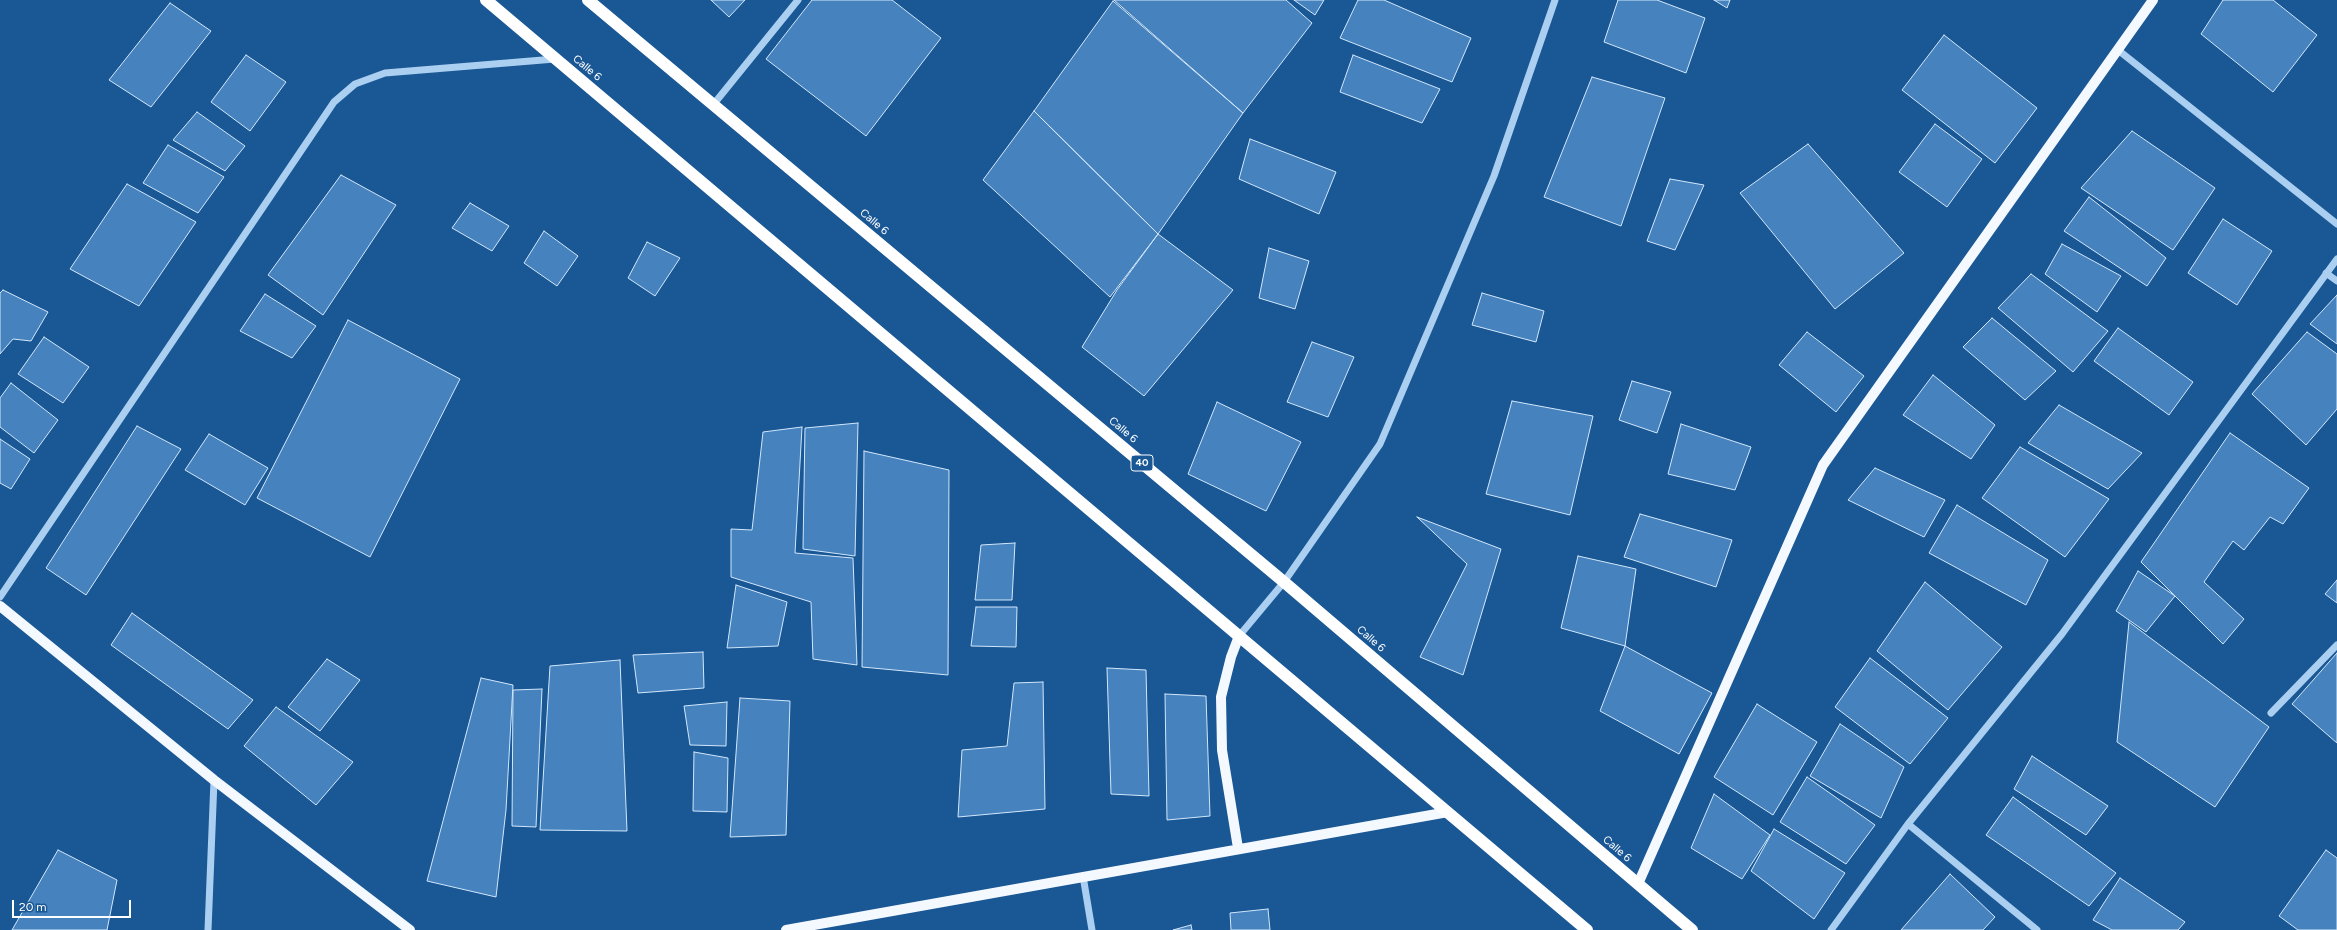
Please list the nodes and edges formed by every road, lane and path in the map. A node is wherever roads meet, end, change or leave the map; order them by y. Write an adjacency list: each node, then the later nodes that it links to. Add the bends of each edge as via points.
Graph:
1 (486, 0): 7 (highway, Calle 6)
2 (588, 0): 8 (highway, Calle 6 / 40)
3 (798, 0): 8 (street)
4 (1556, 0): 13 (street, via 1494,176 1380,444)
5 (2153, 0): 6 (main road)
6 (2118, 50): 9 (street); 24 (main road, via 1823,465)
7 (556, 59): 14 (street, via 385,73 355,84 334,102); 16 (highway, Calle 6)
8 (713, 105): 13 (highway, Calle 6 / 40)
9 (2337, 224)
10 (2337, 259): 11 (street)
11 (2326, 273): 12 (street); 21 (street, via 2062,634)
12 (2337, 281)
13 (1284, 582): 16 (street); 24 (highway, Calle 6 / 40)
14 (0, 597)
15 (0, 606): 19 (main road)
16 (1239, 636): 20 (highway, Calle 6); 22 (main road, via 1221,697 1222,750)
17 (2337, 645): 18 (street)
18 (2271, 713)
19 (214, 780): 25 (street); 26 (main road)
20 (1448, 812): 22 (main road); 29 (highway, Calle 6)
21 (1908, 824): 31 (street); 32 (street)
22 (1238, 848): 23 (main road)
23 (1083, 876): 27 (main road); 28 (street)
24 (1638, 884): 30 (highway, Calle 6 / 40)
25 (208, 930)
26 (410, 930)
27 (786, 930)
28 (1092, 930)
29 (1587, 930)
30 (1692, 930)
31 (1831, 930)
32 (2037, 930)

